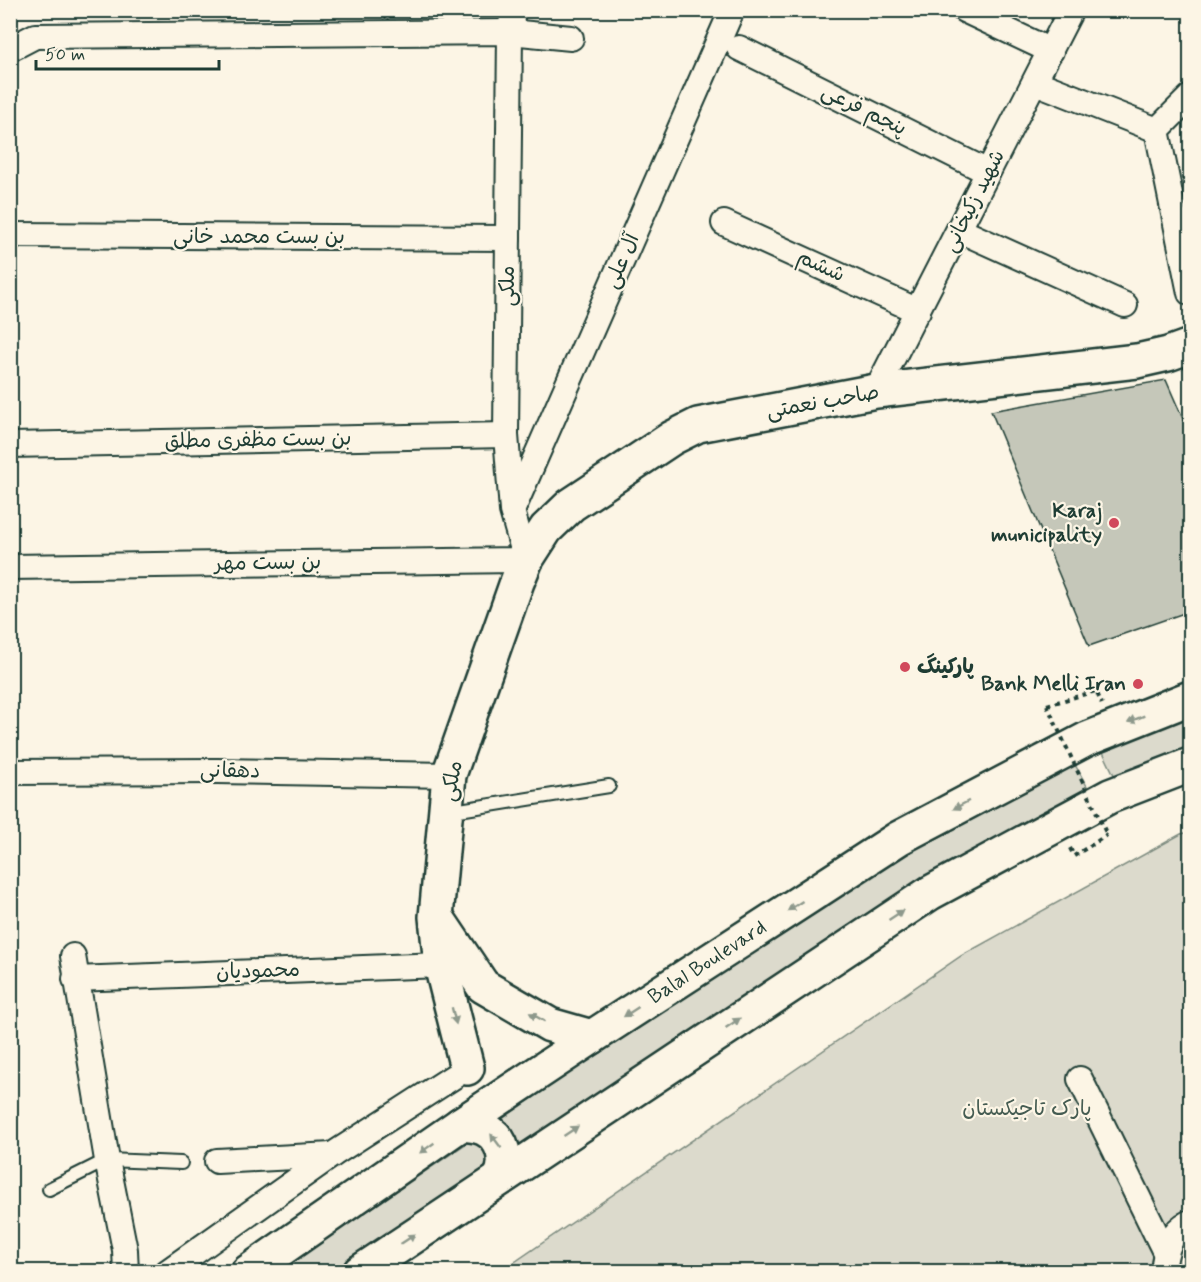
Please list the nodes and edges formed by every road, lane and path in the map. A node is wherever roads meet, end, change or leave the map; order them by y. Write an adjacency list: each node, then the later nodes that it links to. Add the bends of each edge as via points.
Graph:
1 (732, 10): 24 (street, آل علی)
2 (964, 10): 8 (street)
3 (1071, 10): 8 (street, شهید زکیخانی)
4 (511, 21): 5 (street); 6 (street, via 35,36); 16 (street, ملکی)
5 (572, 38)
6 (11, 48)
7 (739, 48): 12 (street, پنجم فرعی)
8 (1051, 51): 9 (street, شهید زکیخانی)
9 (1035, 82): 11 (street); 12 (street, شهید زکیخانی)
10 (1191, 98): 11 (street)
11 (1157, 130): 17 (street)
12 (988, 172): 14 (street, شهید زکیخانی)
13 (724, 223): 19 (street, ششم)
14 (959, 230): 18 (street); 19 (street, شهید زکیخانی)
15 (10, 235): 16 (street, بن بست محمد خانی)
16 (508, 238): 22 (street, ملکی)
17 (1191, 293)
18 (1125, 304)
19 (918, 311): 21 (street, شهید زکیخانی)
20 (1191, 346): 21 (main road, صاحب نعمتی, via 1137,361)
21 (876, 391): 26 (main road, صاحب نعمتی, via 698,425 672,438 571,505 546,529)
22 (506, 435): 23 (street, بن بست مظفری مطلق); 24 (street, ملکی)
23 (10, 445)
24 (512, 512): 26 (street, ملکی)
25 (10, 567): 26 (street, بن بست مهر)
26 (521, 571): 31 (main road, ملکی)
27 (1096, 691): 34 (path, bridge, via 1047,705 1107,835)
28 (1191, 698): 37 (main road, Balal Boulevard, one-way to 37, via 1087,739 899,838)
29 (1191, 765): 45 (main road, one-way to 29, via 930,893 1110,796)
30 (10, 772): 31 (street, دهقانی)
31 (449, 775): 33 (main road, ملکی)
32 (609, 786): 33 (lane)
33 (446, 812): 35 (main road, ملکی)
34 (1074, 856)
35 (436, 917): 36 (main road, ملکی); 37 (main road, one-way to 35, via 550,1025 483,986)
36 (441, 965): 38 (main road, ملکی, one-way to 38); 42 (street, محمودیان, via 74,968)
37 (592, 1037): 40 (main road, Balal Boulevard)
38 (467, 1068): 41 (street)
39 (1080, 1080): 48 (street)
40 (461, 1124): 45 (main road, one-way to 40, via 506,1168 499,1144 484,1128); 51 (main road, Balal Boulevard, one-way to 51)
41 (332, 1155): 43 (street); 50 (street)
42 (107, 1161): 44 (lane); 46 (lane); 49 (street, محمودیان)
43 (217, 1161)
44 (181, 1162)
45 (500, 1178): 52 (main road, one-way to 45)
46 (49, 1189)
47 (1191, 1222): 48 (street, via 1180,1227)
48 (1164, 1262)
49 (126, 1272)
50 (167, 1272)
51 (248, 1272)
52 (360, 1272)

